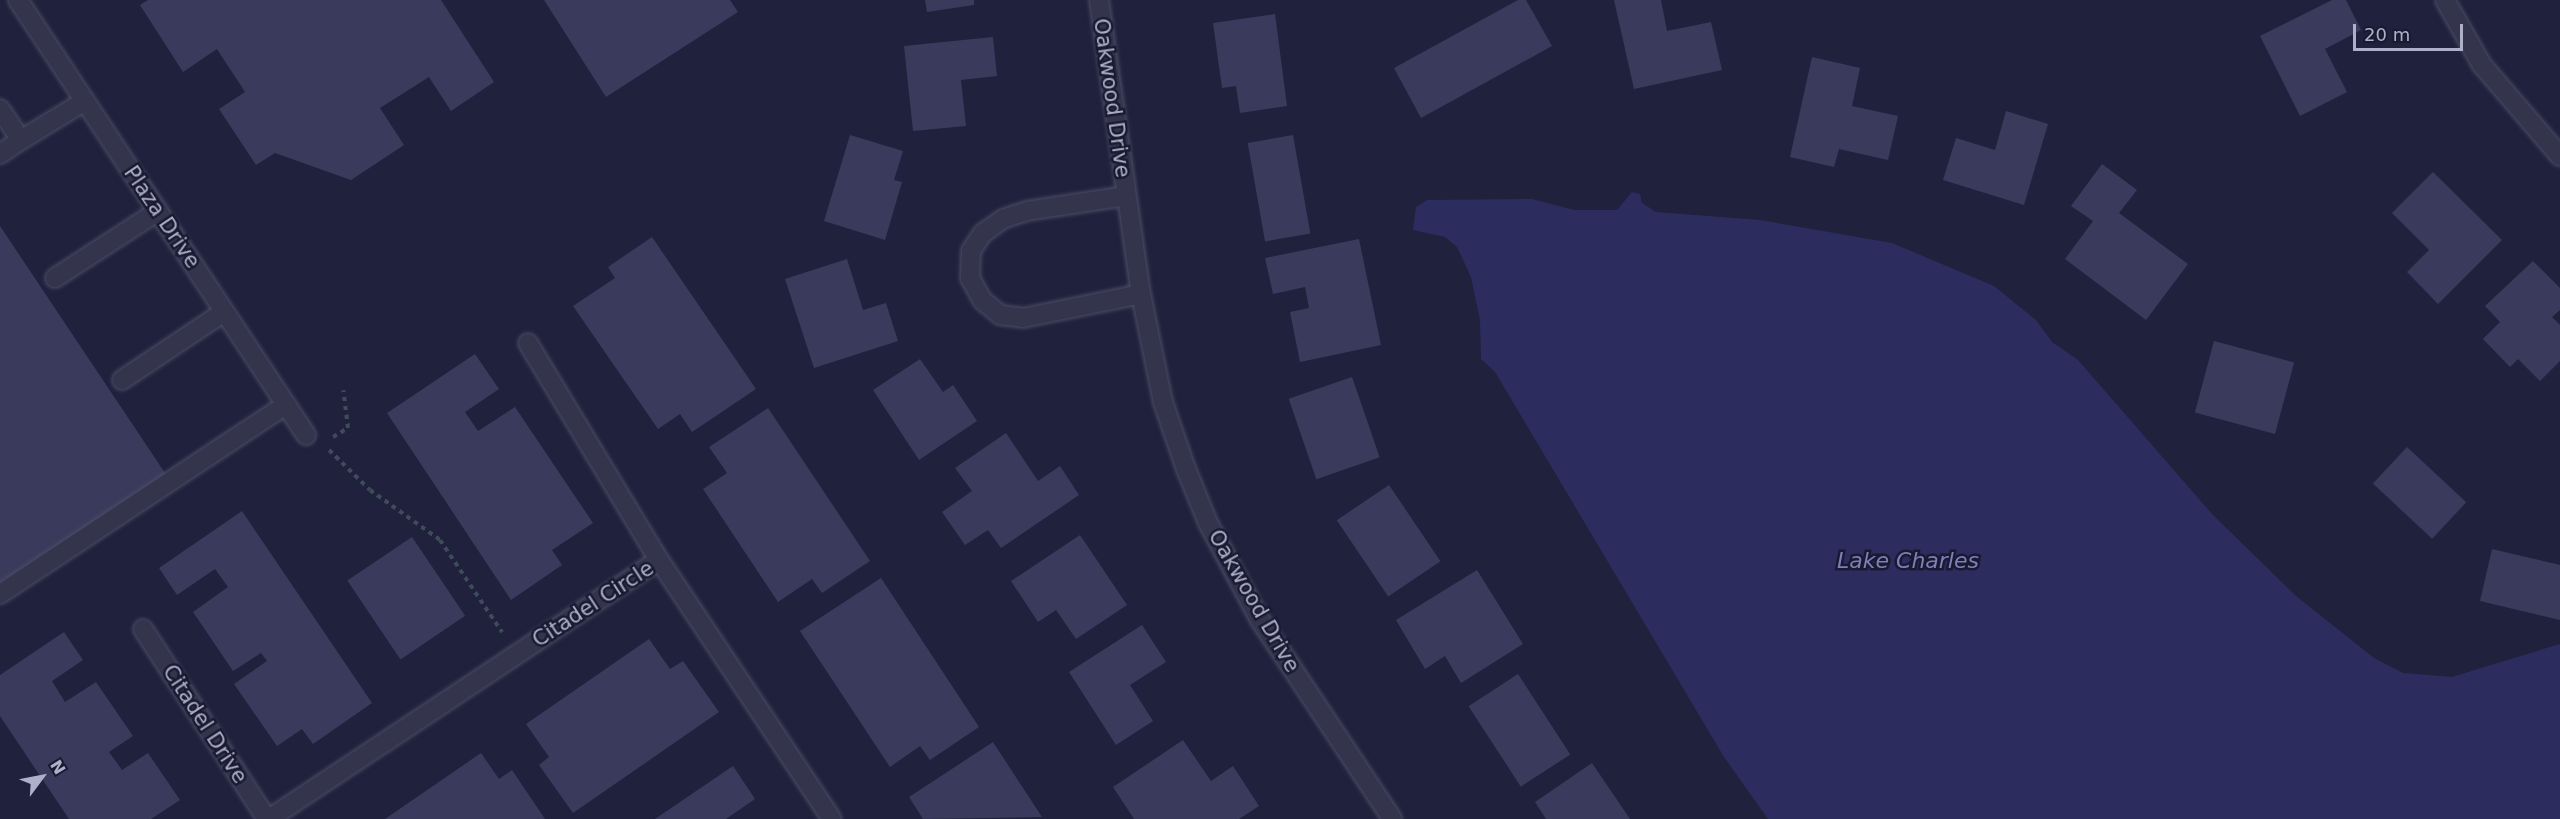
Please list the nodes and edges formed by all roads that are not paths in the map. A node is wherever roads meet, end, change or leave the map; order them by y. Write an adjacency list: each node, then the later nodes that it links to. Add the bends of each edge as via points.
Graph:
1 (18, 0): 4 (street, Plaza Drive)
2 (1099, 0): 9 (street, Oakwood Drive)
3 (2445, 0): 8 (street, via 2482,65)
4 (85, 101): 6 (street); 10 (street, Plaza Drive)
5 (0, 109): 6 (street)
6 (21, 140): 7 (street)
7 (0, 154)
8 (2560, 156)
9 (1126, 196): 12 (street, Oakwood Drive); 12 (street, Oakwood Drive, via 1027,211 1003,219 983,233 971,251 970,278 982,301 1000,315 1023,318)
10 (158, 211): 11 (street); 13 (street, Plaza Drive)
11 (55, 278)
12 (1141, 294): 23 (street, Oakwood Drive, via 1163,402 1208,523 1260,620)
13 (224, 312): 15 (street); 16 (street, Plaza Drive)
14 (528, 343): 18 (street)
15 (122, 380)
16 (286, 405): 17 (street, Plaza Drive); 19 (street)
17 (306, 435)
18 (659, 560): 21 (street, Citadel Circle); 22 (street, Citadel Circle)
19 (0, 594)
20 (143, 630): 21 (street, Citadel Drive)
21 (268, 819)
22 (831, 819)
23 (1392, 819)

